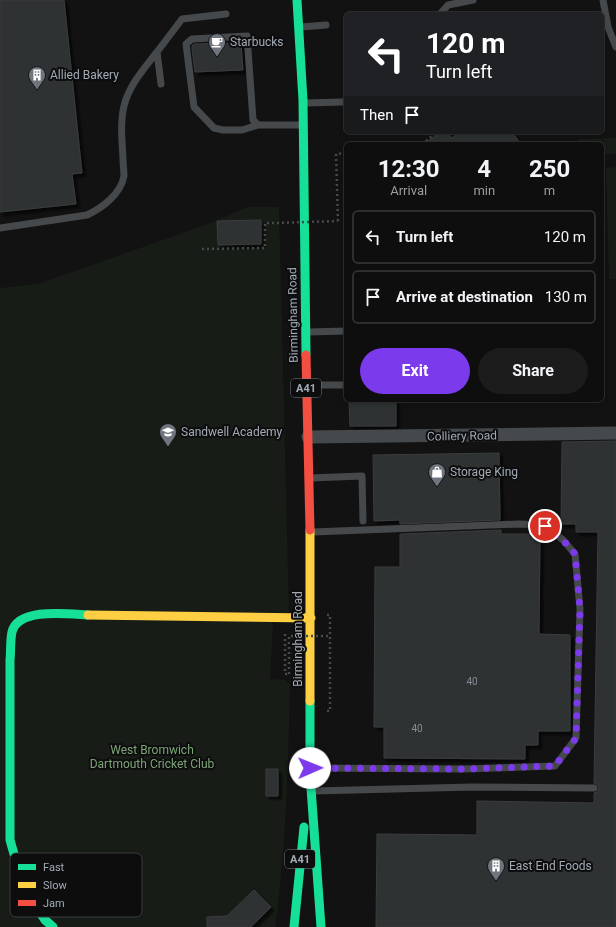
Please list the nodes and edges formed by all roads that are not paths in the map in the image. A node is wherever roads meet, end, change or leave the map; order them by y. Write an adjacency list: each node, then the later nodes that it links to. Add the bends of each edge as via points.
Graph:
1 (297, 0): 7 (main road, Birmingham Road / A41)
2 (473, 0): 4 (lane, via 448,5)
3 (603, 0): 8 (lane, via 608,27)
4 (442, 12)
5 (226, 14): 9 (lane, via 182,19)
6 (326, 25): 7 (lane)
7 (299, 27): 12 (main road, Birmingham Road / A41)
8 (616, 47)
9 (157, 52): 10 (lane); 15 (lane, via 133,82 124,105 121,124 124,176 120,187 105,204 87,215)
10 (161, 84)
11 (342, 102): 12 (lane)
12 (302, 103): 14 (main road, Birmingham Road / A41)
13 (258, 125): 13 (lane, via 253,120 248,36 192,40 186,44 194,107 214,128 242,130); 14 (lane)
14 (303, 125): 17 (main road, Birmingham Road / A41)
15 (0, 228)
16 (344, 331): 17 (lane)
17 (306, 332): 18 (main road, Birmingham Road / A41)
18 (306, 385): 19 (lane); 21 (main road, Birmingham Road / A41)
19 (344, 385)
20 (616, 433): 21 (street, Colliery Road)
21 (308, 437): 22 (main road, Birmingham Road / A41)
22 (308, 478): 23 (lane, via 362,476); 24 (main road, Birmingham Road / A41)
23 (363, 521)
24 (310, 532): 25 (main road, Birmingham Road / A41); 26 (lane, via 525,524 545,526 563,540 575,554 580,609 576,738 555,766)
25 (311, 618): 26 (main road, Birmingham Road / A41); 29 (main road, via 40,614 26,617 16,624 12,631 10,660 9,818 10,840)
26 (310, 771): 28 (main road, Birmingham Road / A41)
27 (594, 788): 28 (lane, via 472,786)
28 (310, 791): 32 (main road, Birmingham Road / A41); 33 (main road, Birmingham Road / A41)
29 (14, 853)
30 (43, 917): 31 (main road)
31 (53, 927)
32 (294, 927)
33 (322, 927)

